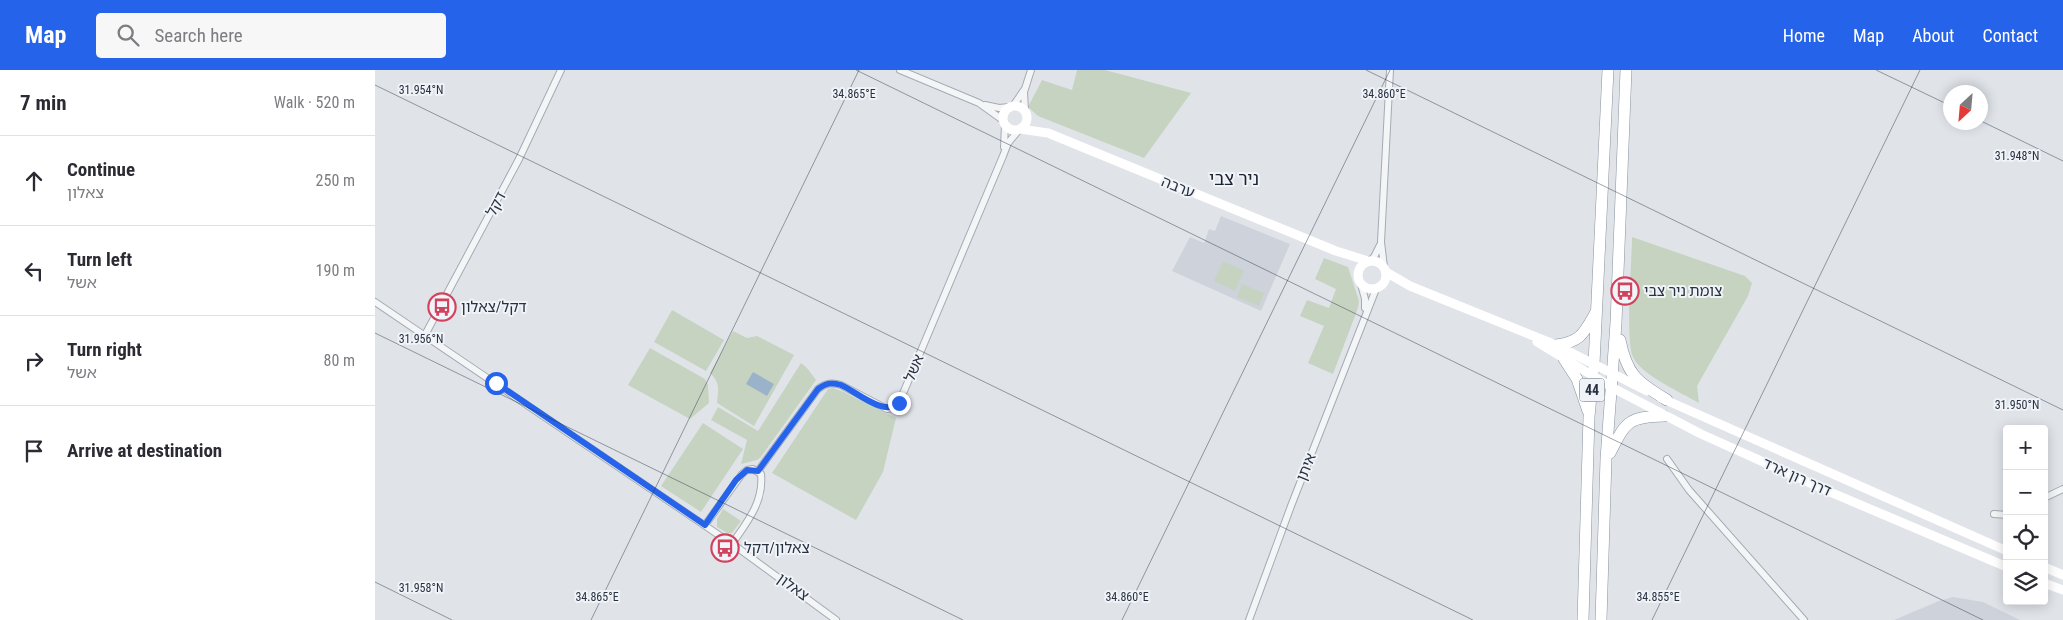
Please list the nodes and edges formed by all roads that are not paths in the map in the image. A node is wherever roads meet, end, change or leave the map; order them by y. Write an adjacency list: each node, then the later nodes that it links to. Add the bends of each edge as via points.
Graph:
1 (561, 70): 27 (street, דקל, via 516,166)
2 (900, 70): 8 (street)
3 (1031, 70): 7 (street)
4 (1390, 70): 15 (street)
5 (1608, 70): 23 (highway, 44)
6 (1626, 70): 25 (highway, 44)
7 (1026, 86): 9 (street); 10 (street)
8 (979, 103): 9 (street); 11 (street)
9 (1011, 107): 10 (main road, via 1019,106); 11 (main road, via 1004,113)
10 (1026, 113): 12 (main road, via 1027,122); 13 (main road, ערבה)
11 (1004, 123): 12 (main road, via 1011,129); 14 (street, אשל)
12 (1020, 129): 13 (main road, ערבה); 14 (street, אשל, via 1008,143)
13 (1048, 134): 16 (main road, ערבה)
14 (1003, 156): 38 (street, אשל, via 899,403 892,408 883,408 841,385 823,385)
15 (1381, 242): 17 (street); 18 (street)
16 (1336, 251): 17 (main road, ערבה); 19 (main road, ערבה, via 1354,267)
17 (1369, 261): 18 (main road, via 1377,262); 19 (main road, via 1360,268)
18 (1385, 270): 20 (main road); 21 (main road, via 1386,279)
19 (1360, 280): 21 (main road, via 1367,288); 24 (street, איתן)
20 (1410, 286): 21 (main road, via 1392,284); 26 (main road)
21 (1378, 288): 24 (street, איתן)
22 (375, 302): 27 (street, צאלון)
23 (1597, 311): 28 (highway, via 1580,337 1573,342); 30 (highway, 44)
24 (1365, 315): 52 (street, איתן)
25 (1616, 323): 31 (highway, 44); 33 (highway, via 1624,360 1634,378)
26 (1510, 327): 28 (main road); 29 (main road)
27 (425, 336): 43 (street, צאלון)
28 (1556, 345): 30 (main road)
29 (1564, 359): 30 (main road); 35 (highway, via 1577,379)
30 (1594, 370): 31 (main road, דרך רון ארד); 32 (main road, דרך רון ארד); 35 (highway, 44)
31 (1613, 375): 32 (highway, 44); 33 (main road, דרך רון ארד)
32 (1613, 388): 34 (main road, דרך רון ארד); 36 (highway, 44)
33 (1667, 400): 45 (main road, דרך רון ארד)
34 (1664, 416): 36 (highway, via 1637,418 1629,422); 46 (main road, דרך רון ארד, via 1830,492)
35 (1589, 417): 53 (highway, 44)
36 (1607, 459): 54 (highway, 44)
37 (1667, 459): 55 (street, via 1689,490)
38 (758, 471): 43 (street, אשל, via 747,470 742,474); 44 (street, via 762,479 759,500)
39 (2063, 490): 40 (street)
40 (2048, 496)
41 (1993, 514): 42 (street)
42 (2003, 514)
43 (705, 525): 44 (street, צאלון)
44 (732, 544): 51 (street, צאלון)
45 (2003, 549)
46 (2003, 565)
47 (2048, 569): 48 (main road)
48 (2063, 575)
49 (2048, 584): 50 (main road)
50 (2063, 590)
51 (837, 620)
52 (1249, 620)
53 (1583, 620)
54 (1601, 620)
55 (1804, 620)

